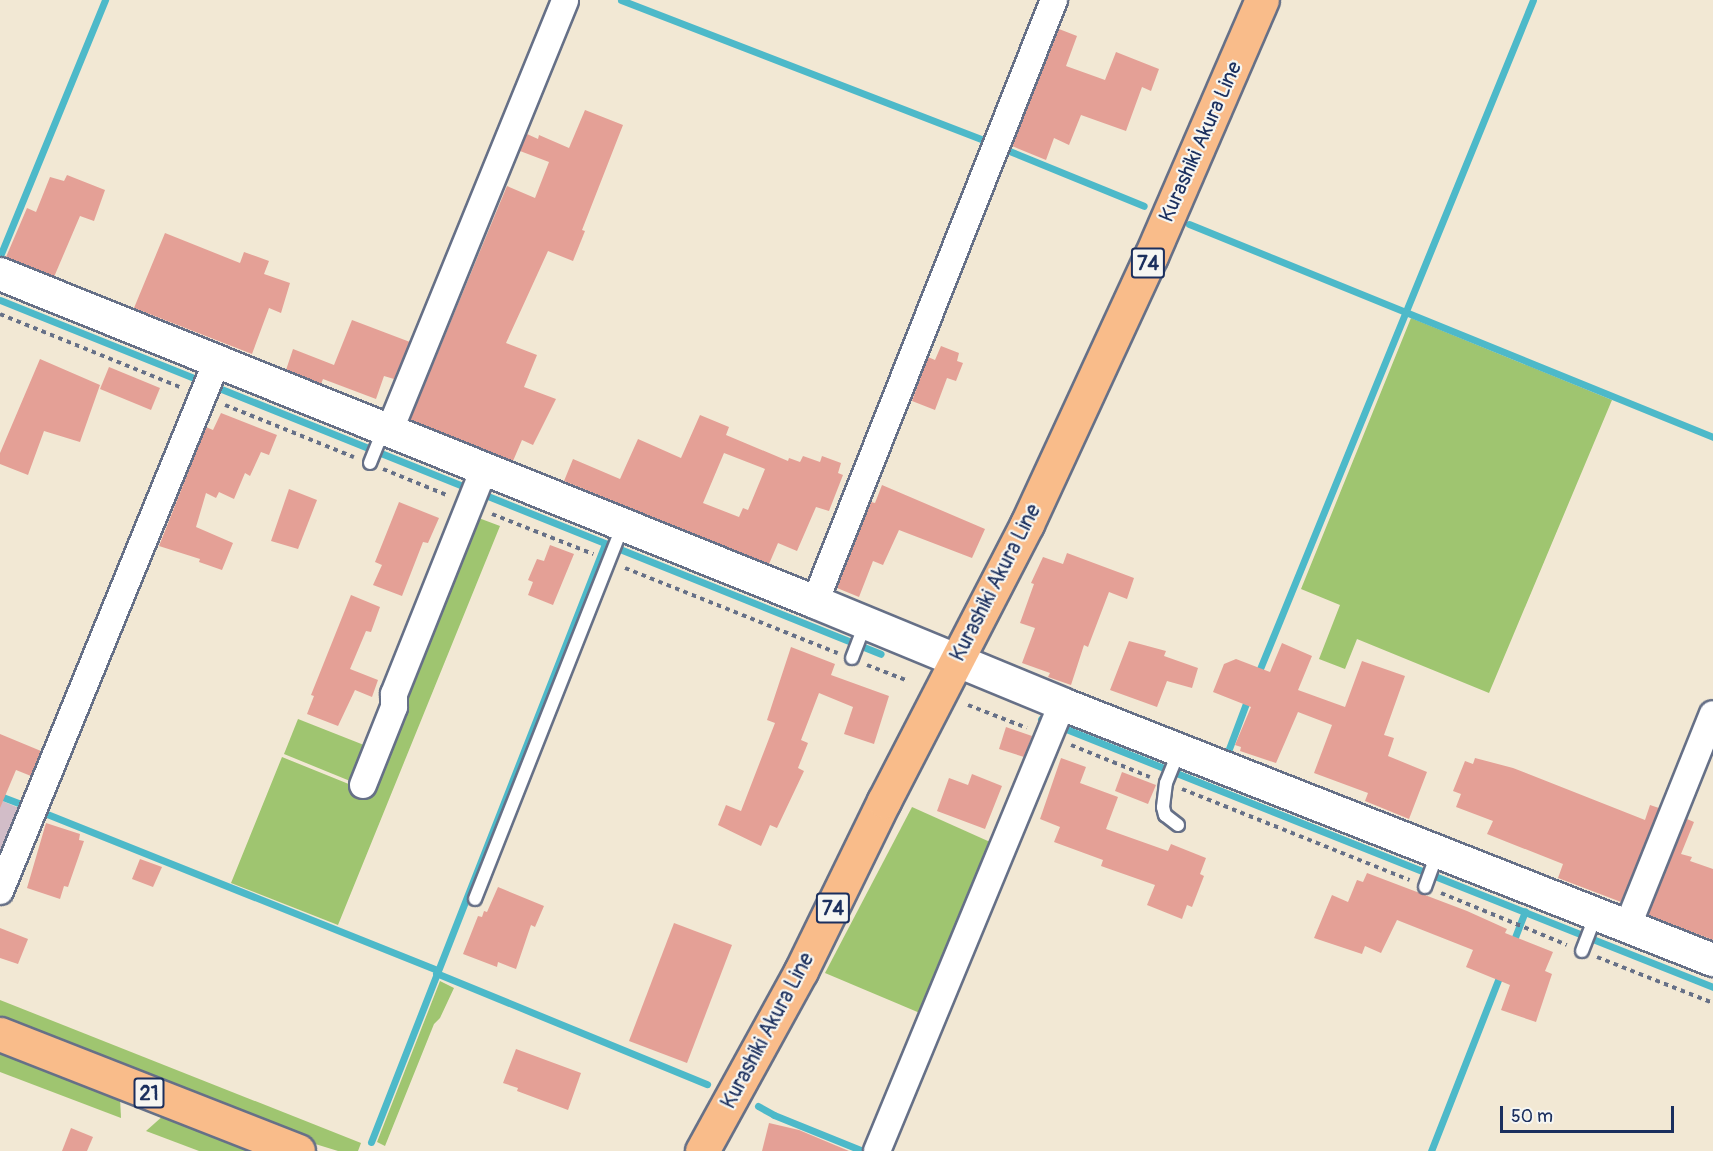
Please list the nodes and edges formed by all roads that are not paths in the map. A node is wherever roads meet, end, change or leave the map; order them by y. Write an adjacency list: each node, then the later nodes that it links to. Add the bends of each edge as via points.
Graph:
1 (565, 0): 6 (street)
2 (1054, 0): 10 (street)
3 (1262, 0): 13 (main road, Kurashiki Akura Line / 74, via 1131,299 1027,524)
4 (0, 274): 5 (street)
5 (209, 382): 6 (street); 21 (street)
6 (384, 434): 7 (lane); 8 (street)
7 (370, 462)
8 (476, 490): 9 (street); 17 (street, via 394,694 394,707)
9 (620, 532): 10 (street); 22 (lane)
10 (815, 602): 11 (street)
11 (863, 630): 12 (lane); 13 (street)
12 (853, 656)
13 (957, 661): 15 (street); 29 (main road, Kurashiki Akura Line / 74, via 801,971)
14 (1713, 714): 24 (street)
15 (1056, 726): 16 (street); 30 (street)
16 (1177, 754): 18 (lane, via 1163,807 1165,816); 19 (street)
17 (363, 785)
18 (1178, 825)
19 (1436, 857): 20 (lane); 23 (street)
20 (1426, 884)
21 (0, 891)
22 (475, 899)
23 (1594, 919): 24 (street); 25 (lane)
24 (1628, 925): 26 (street)
25 (1583, 949)
26 (1713, 960)
27 (0, 1034): 28 (main road, 21)
28 (298, 1151)
29 (702, 1151)
30 (878, 1151)

